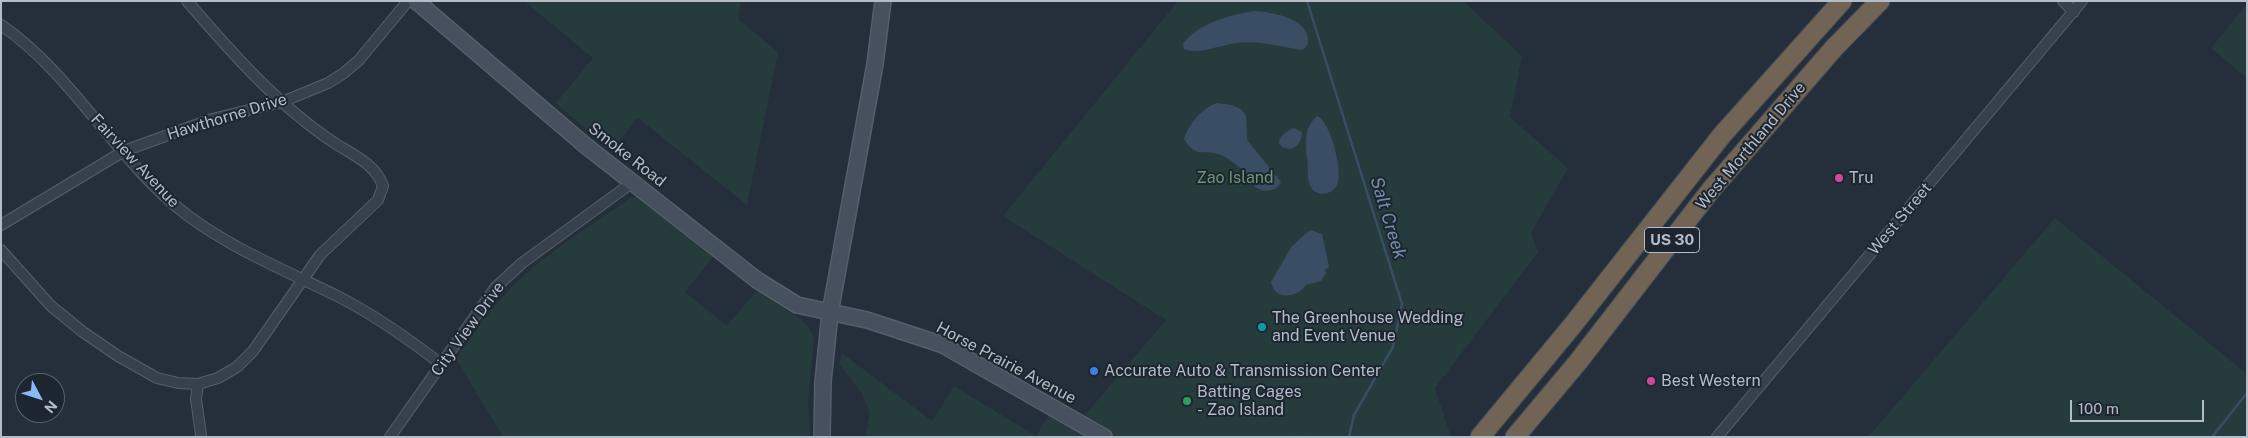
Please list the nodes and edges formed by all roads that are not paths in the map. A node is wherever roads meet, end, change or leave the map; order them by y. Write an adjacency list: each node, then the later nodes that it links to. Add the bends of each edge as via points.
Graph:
1 (187, 1): 11 (street, via 234,55)
2 (408, 1): 11 (street, Hawthorne Drive, via 359,60 344,73)
3 (416, 1): 13 (street, Smoke Road)
4 (883, 1): 17 (street, via 874,69)
5 (1842, 1): 24 (highway, West Morthland Drive / US 30, via 1722,135)
6 (1880, 1): 25 (highway, West Morthland Drive / US 30, via 1834,48 1710,192 1578,362)
7 (2063, 1): 9 (street)
8 (2082, 1): 9 (street, West Street)
9 (2074, 12): 26 (street, West Street)
10 (1, 25): 12 (street, Fairview Avenue, via 43,60)
11 (282, 102): 12 (street, Hawthorne Drive, via 212,119); 16 (street, via 324,136 368,164 379,174 383,186 378,200 337,237)
12 (124, 151): 14 (street, Hawthorne Drive); 16 (street, Fairview Avenue, via 164,196 188,215 236,247)
13 (633, 182): 17 (street, Smoke Road, via 757,280 797,305); 18 (street, City View Drive, via 509,274 484,302)
14 (1, 225)
15 (1, 250): 19 (street, via 51,306 118,356 157,378)
16 (301, 279): 18 (street, Fairview Avenue, via 380,319); 19 (street, via 253,351 237,367)
17 (830, 313): 22 (street, via 823,382); 23 (street, Horse Prairie Avenue, via 867,320 943,345)
18 (441, 364): 21 (street, City View Drive)
19 (198, 384): 20 (street, via 196,399)
20 (201, 435)
21 (390, 437)
22 (822, 437)
23 (1104, 437)
24 (1480, 437)
25 (1515, 437)
26 (1717, 437)

